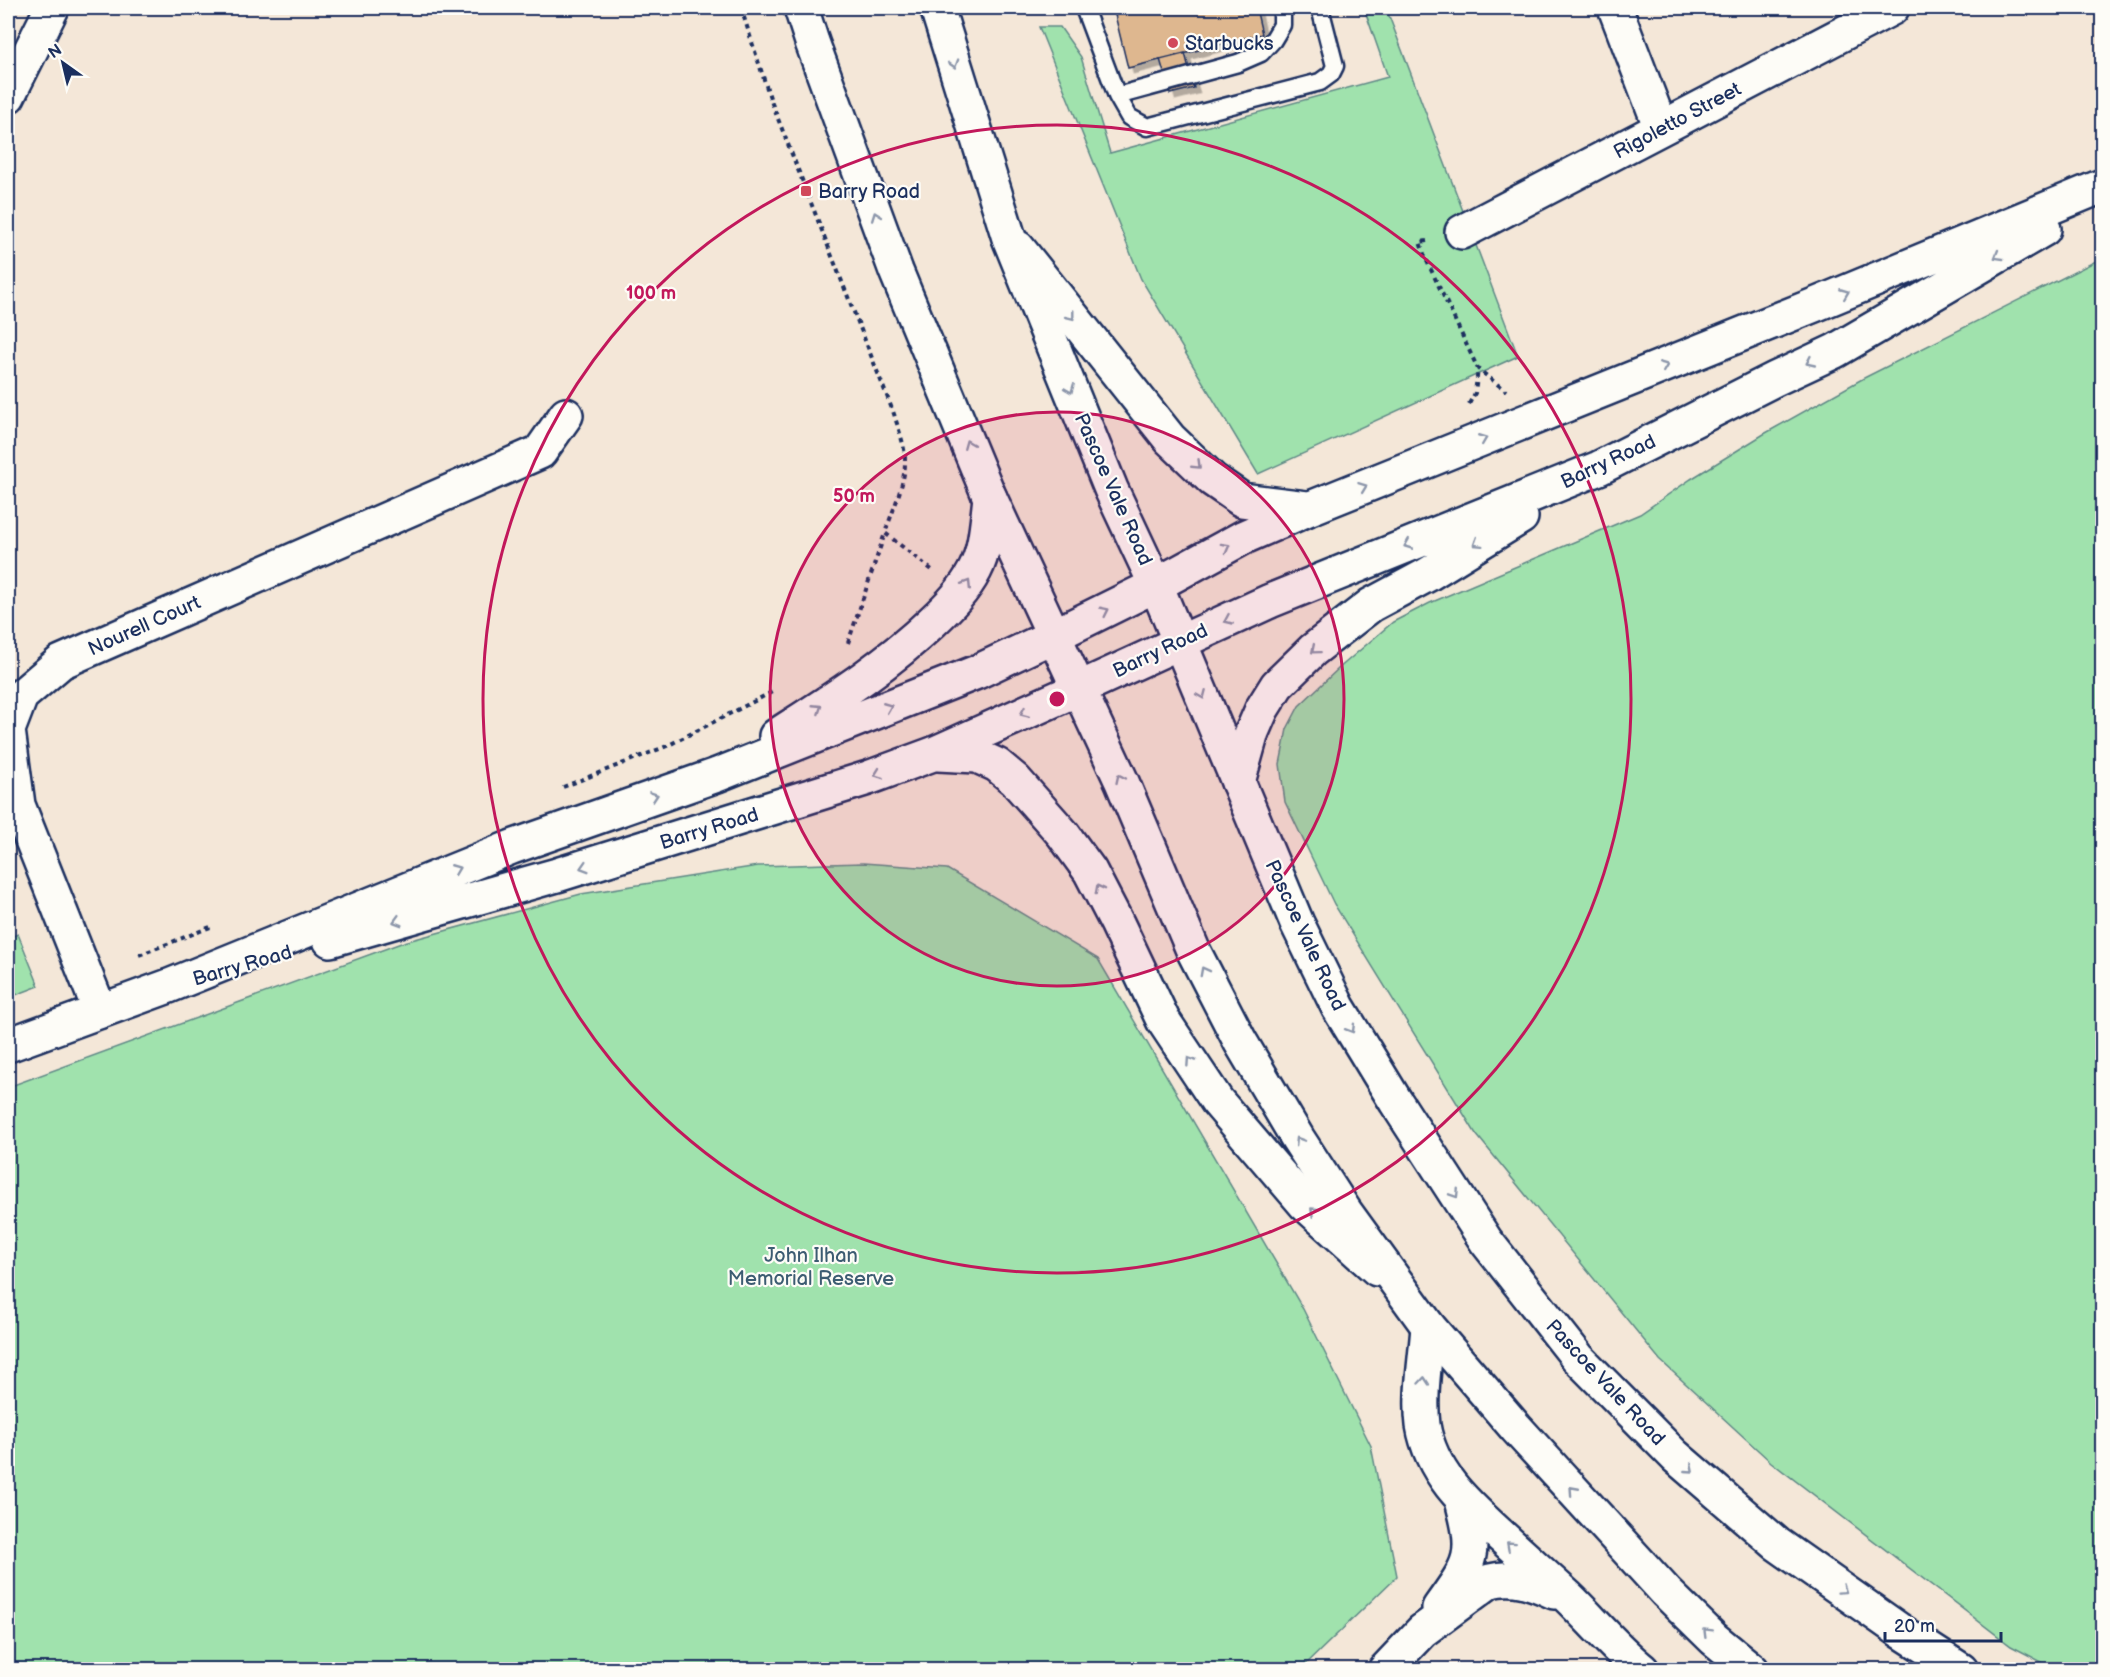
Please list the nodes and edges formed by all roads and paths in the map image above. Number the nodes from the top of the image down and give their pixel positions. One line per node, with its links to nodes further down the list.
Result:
1 (52, 8): 10 (main road)
2 (741, 8): 23 (path)
3 (937, 8): 16 (main road, Pascoe Vale Road, one-way to 16)
4 (1084, 8): 11 (lane)
5 (1282, 8): 11 (lane)
6 (1320, 8): 11 (lane)
7 (1615, 8): 12 (main road)
8 (1892, 8): 12 (main road, Rigoletto Street)
9 (800, 11): 21 (main road, one-way to 9)
10 (8, 96)
11 (1117, 96)
12 (1661, 128): 15 (main road, Rigoletto Street)
13 (2103, 186): 22 (main road, Barry Road, one-way to 13)
14 (2103, 195): 20 (main road, Barry Road, one-way to 20)
15 (1462, 232)
16 (1009, 237): 22 (main road, one-way to 22); 24 (main road, Pascoe Vale Road, one-way to 24)
17 (1420, 242): 18 (path)
18 (1478, 369)
19 (566, 415): 36 (main road, Nourell Court)
20 (1599, 468): 27 (main road, Barry Road, one-way to 27); 34 (main road, one-way to 34)
21 (990, 498): 25 (main road, one-way to 21); 26 (main road)
22 (1308, 508): 24 (main road, Barry Road, one-way to 22)
23 (885, 533): 25 (path); 28 (path)
24 (1156, 585): 26 (main road, Barry Road, one-way to 24); 27 (main road, Pascoe Vale Road)
25 (958, 597): 33 (main road, one-way to 25)
26 (1053, 636): 30 (main road); 33 (main road, Barry Road, one-way to 26)
27 (1179, 641): 30 (main road, Barry Road); 34 (main road, Pascoe Vale Road, one-way to 34)
28 (844, 647)
29 (784, 686): 31 (path)
30 (1078, 688): 32 (main road, Barry Road, one-way to 32); 38 (main road, one-way to 30)
31 (668, 746)
32 (933, 754): 35 (main road, Barry Road, one-way to 35); 38 (main road, one-way to 32)
33 (717, 775): 35 (main road, Barry Road, one-way to 33)
34 (1238, 782): 46 (main road, Pascoe Vale Road, one-way to 46)
35 (169, 986): 36 (main road, Barry Road)
36 (100, 1011): 37 (main road, Barry Road)
37 (8, 1045)
38 (1404, 1293): 39 (main road)
39 (1428, 1326): 40 (main road, one-way to 39); 45 (main road, one-way to 39)
40 (1462, 1500): 41 (main road, one-way to 40); 42 (main road)
41 (1569, 1598): 42 (main road); 44 (main road)
42 (1422, 1631): 43 (main road)
43 (1385, 1670)
44 (1642, 1670)
45 (1752, 1670)
46 (1962, 1670)

